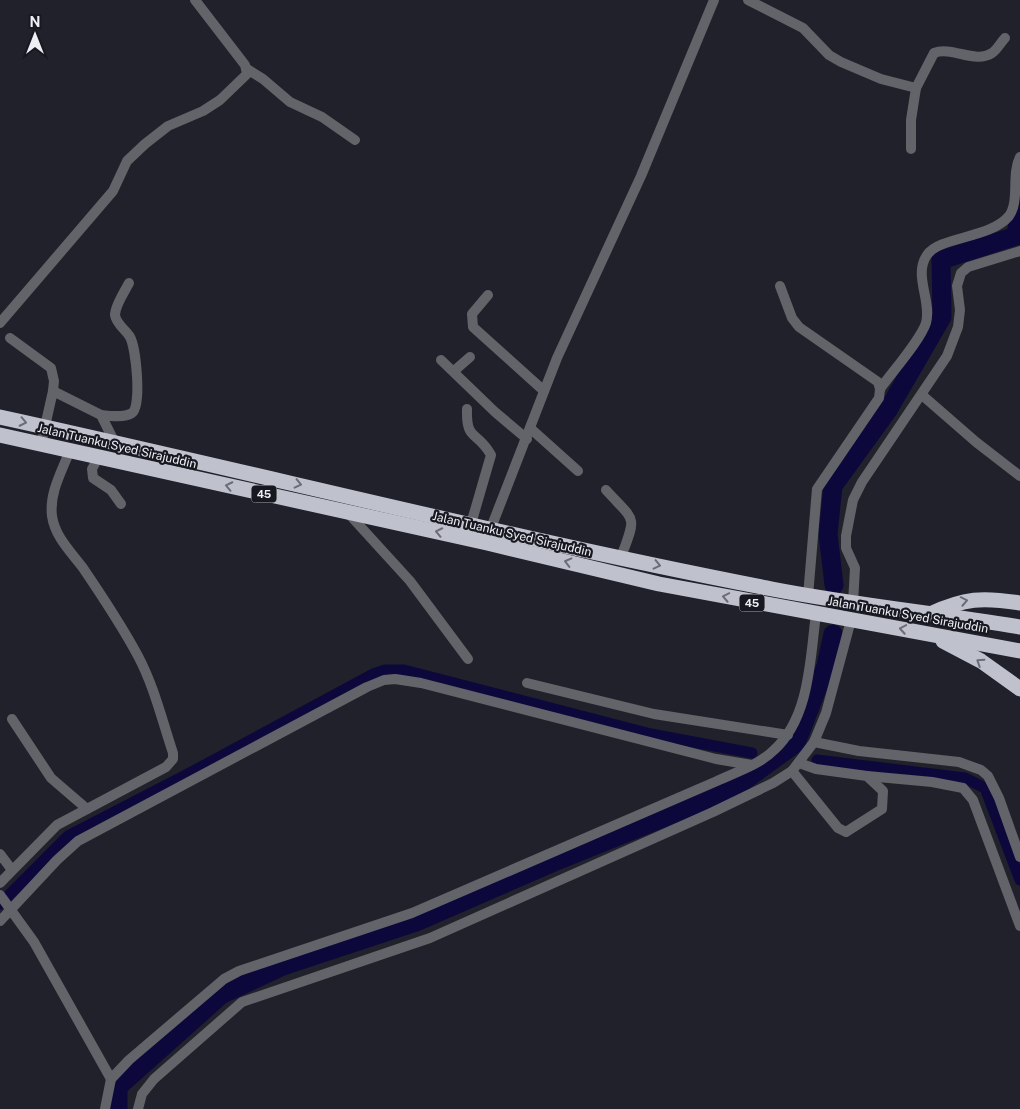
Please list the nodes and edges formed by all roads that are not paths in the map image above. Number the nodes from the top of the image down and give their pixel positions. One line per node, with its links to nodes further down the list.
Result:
1 (195, 0): 5 (street)
2 (714, 0): 20 (street)
3 (748, 0): 6 (street)
4 (1005, 38): 6 (street)
5 (247, 69): 7 (street); 14 (street)
6 (916, 88): 8 (street)
7 (356, 140)
8 (911, 149)
9 (1020, 157): 19 (street)
10 (1020, 251): 22 (street)
11 (129, 282): 24 (street)
12 (780, 286): 19 (street)
13 (488, 295): 20 (street)
14 (0, 323)
15 (10, 338): 21 (street)
16 (470, 357): 18 (street)
17 (441, 360): 18 (street)
18 (454, 371): 27 (street)
19 (880, 389): 41 (street)
20 (543, 390): 27 (street)
21 (53, 391): 24 (street); 26 (street)
22 (922, 395): 34 (street); 43 (street)
23 (467, 409): 38 (street)
24 (101, 415): 29 (street)
25 (0, 417): 26 (highway, Jalan Tuanku Syed Sirajuddin / 45, one-way to 26)
26 (46, 427): 29 (highway, Jalan Tuanku Syed Sirajuddin / 45); 30 (street)
27 (528, 433): 33 (street); 39 (street)
28 (0, 435): 30 (highway, Jalan Tuanku Syed Sirajuddin / 45)
29 (114, 441): 38 (highway, Jalan Tuanku Syed Sirajuddin / 45, one-way to 38)
30 (41, 444): 31 (highway, Jalan Tuanku Syed Sirajuddin / 45)
31 (70, 450): 32 (highway, Jalan Tuanku Syed Sirajuddin / 45); 61 (street)
32 (99, 456): 36 (street); 37 (highway, Jalan Tuanku Syed Sirajuddin / 45, one-way to 32)
33 (578, 472)
34 (1020, 476)
35 (606, 490): 40 (street)
36 (121, 504)
37 (348, 513): 39 (highway, Jalan Tuanku Syed Sirajuddin / 45, one-way to 37); 52 (street)
38 (471, 524): 39 (highway, Jalan Tuanku Syed Sirajuddin / 45)
39 (488, 535): 40 (highway, Jalan Tuanku Syed Sirajuddin / 45); 45 (highway, Jalan Tuanku Syed Sirajuddin / 45, one-way to 39)
40 (621, 557): 41 (highway, Jalan Tuanku Syed Sirajuddin / 45, one-way to 41)
41 (808, 596): 43 (highway, Jalan Tuanku Syed Sirajuddin / 45)
42 (1001, 600): 44 (highway); 46 (highway, one-way to 42); 48 (highway)
43 (853, 603): 46 (highway, Jalan Tuanku Syed Sirajuddin / 45)
44 (1020, 603)
45 (816, 614): 47 (highway, Jalan Tuanku Syed Sirajuddin / 45); 56 (street)
46 (930, 614): 48 (highway, Jalan Tuanku Syed Sirajuddin / 45)
47 (851, 620): 50 (highway, Jalan Tuanku Syed Sirajuddin / 45, one-way to 47); 57 (street)
48 (990, 622): 49 (highway, Jalan Tuanku Syed Sirajuddin / 45)
49 (1020, 627)
50 (927, 633): 51 (highway, Jalan Tuanku Syed Sirajuddin / 45); 54 (highway, one-way to 50)
51 (1020, 652)
52 (468, 659)
53 (526, 683): 56 (street)
54 (1020, 689)
55 (12, 719): 61 (street)
56 (788, 735): 58 (street)
57 (814, 742): 59 (street); 63 (street)
58 (752, 765): 67 (street); 70 (street)
59 (796, 767): 60 (street); 60 (street); 72 (street)
60 (868, 776): 69 (street)
61 (87, 808): 64 (street)
62 (0, 854): 64 (street)
63 (1020, 857)
64 (12, 870): 65 (street)
65 (0, 883)
66 (0, 895): 67 (street)
67 (9, 907): 68 (street); 70 (street)
68 (0, 921)
69 (1020, 926)
70 (112, 1079): 71 (street)
71 (105, 1109)
72 (138, 1109)

